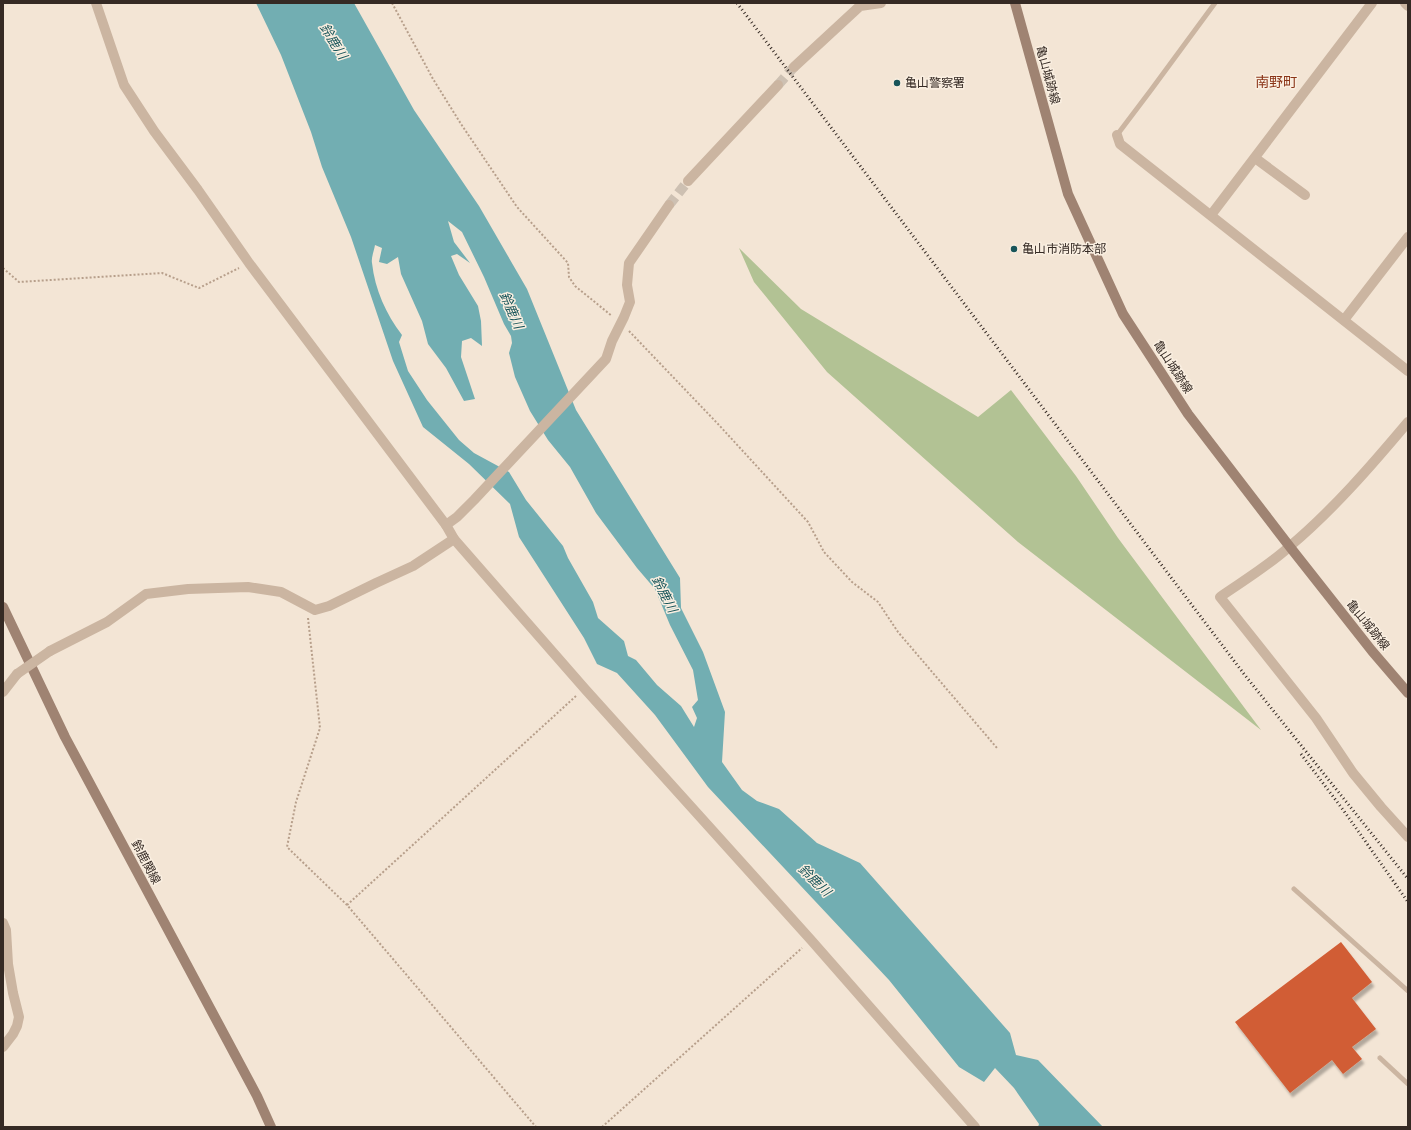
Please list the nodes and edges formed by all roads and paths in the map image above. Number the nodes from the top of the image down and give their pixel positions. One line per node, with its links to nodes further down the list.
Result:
1 (96, 3): 18 (street)
2 (392, 3): 21 (path)
3 (882, 3): 9 (street)
4 (1015, 3): 26 (main road, 亀山城跡線)
5 (1215, 3): 11 (lane)
6 (1372, 3): 12 (street)
7 (1405, 3): 8 (street)
8 (1408, 6)
9 (794, 67)
10 (778, 85): 13 (street)
11 (1117, 135): 16 (street)
12 (1255, 158): 14 (street); 16 (street)
13 (688, 181)
14 (1305, 195)
15 (669, 205): 21 (street)
16 (1211, 215): 20 (street)
17 (1408, 237): 20 (street)
18 (249, 263): 19 (path); 24 (street)
19 (3, 268)
20 (1344, 320): 22 (street)
21 (621, 323): 24 (street); 32 (path)
22 (1408, 371)
23 (1408, 422): 26 (street)
24 (446, 525): 25 (street)
25 (454, 539): 28 (street); 29 (street)
26 (1290, 547): 31 (main road, 亀山城跡線); 33 (street)
27 (3, 607): 42 (main road, 鈴鹿関線)
28 (307, 607): 30 (street, bridge); 35 (path)
29 (584, 689): 35 (path); 37 (street)
30 (3, 692)
31 (1408, 693)
32 (996, 748)
33 (1408, 837)
34 (1294, 889): 38 (lane)
35 (347, 905): 43 (path)
36 (3, 923): 39 (street)
37 (811, 940): 44 (path); 45 (street)
38 (1408, 991)
39 (3, 1047)
40 (1380, 1058): 41 (lane)
41 (1408, 1084)
42 (271, 1127)
43 (536, 1127)
44 (602, 1127)
45 (975, 1127)

